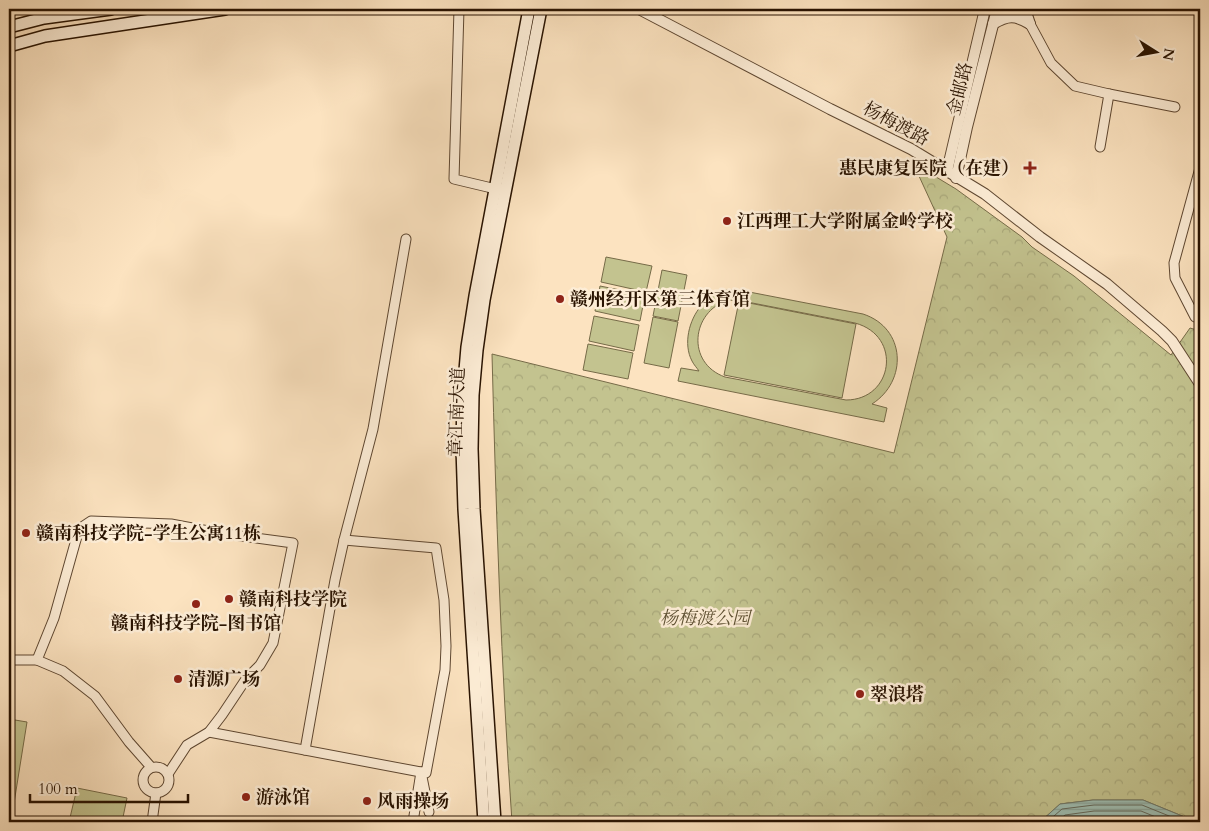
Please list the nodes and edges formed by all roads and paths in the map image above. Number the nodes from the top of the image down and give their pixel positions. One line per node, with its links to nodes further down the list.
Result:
1 (111, 9): 12 (main road)
2 (225, 9): 13 (main road)
3 (459, 9): 20 (street)
4 (542, 9): 20 (main road, 章江南大道)
5 (639, 9): 18 (street, 杨梅渡路)
6 (985, 9): 18 (street, 金邮路)
7 (997, 9): 10 (street, 金邮路)
8 (1025, 9): 11 (street)
9 (527, 11): 20 (main road, 章江南大道)
10 (993, 24): 11 (street); 19 (street, 金邮路)
11 (1030, 24): 14 (street)
12 (9, 27)
13 (9, 46)
14 (1109, 94): 15 (street); 16 (street)
15 (1175, 107)
16 (1100, 147)
17 (1200, 168): 22 (street)
18 (947, 172): 19 (street, 杨梅渡路)
19 (956, 178): 23 (street, 杨梅渡路)
20 (500, 190): 24 (main road, 章江南大道)
21 (406, 239): 25 (street)
22 (1200, 319)
23 (1200, 384)
24 (468, 394): 37 (main road, 章江南大道); 38 (main road, 章江南大道)
25 (344, 540): 29 (street); 31 (street)
26 (9, 660): 27 (street)
27 (37, 660): 28 (street); 30 (street)
28 (209, 732): 29 (street); 32 (street)
29 (305, 750): 31 (street)
30 (150, 767): 32 (street); 33 (street)
31 (421, 772): 34 (street); 36 (street)
32 (168, 774): 33 (street)
33 (156, 793): 35 (street)
34 (429, 812)
35 (152, 822)
36 (413, 822)
37 (484, 822)
38 (495, 822)

